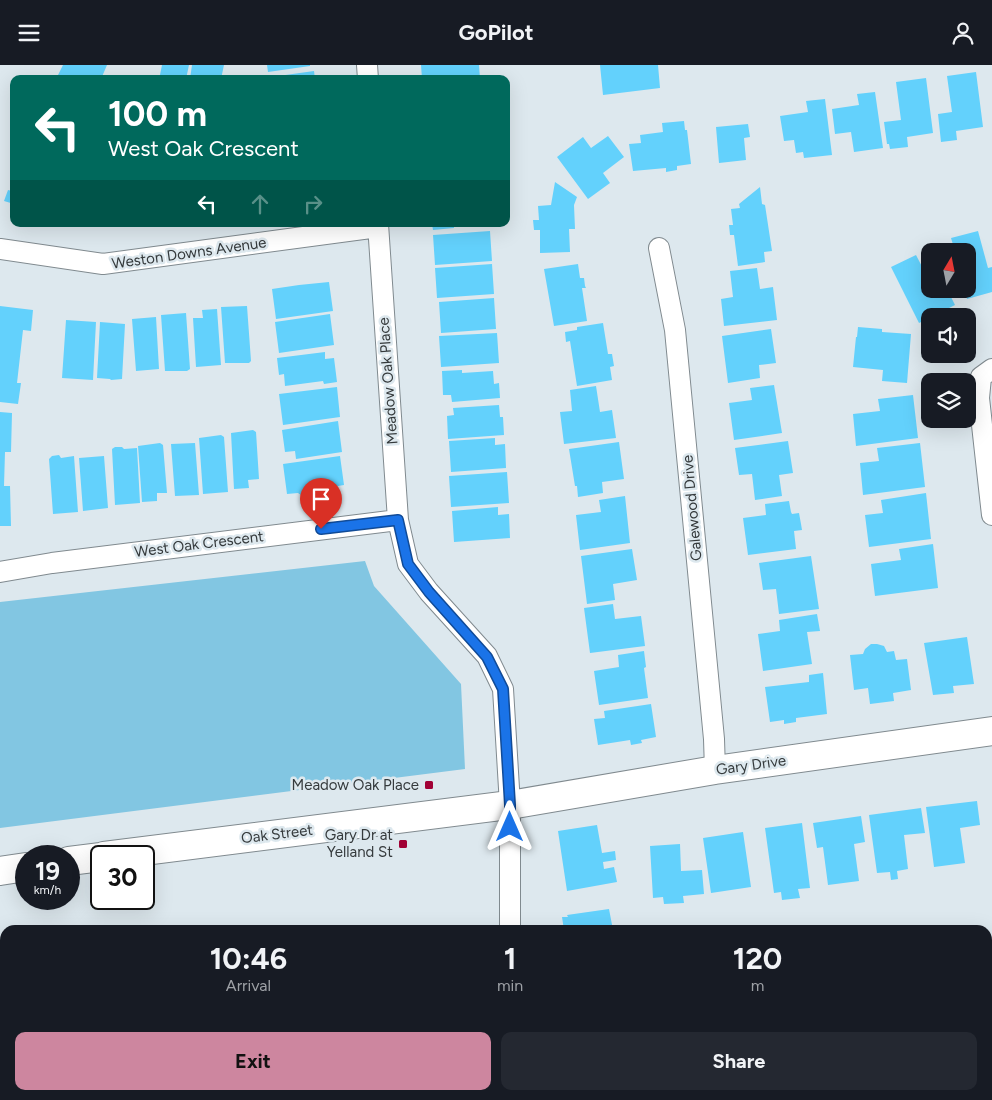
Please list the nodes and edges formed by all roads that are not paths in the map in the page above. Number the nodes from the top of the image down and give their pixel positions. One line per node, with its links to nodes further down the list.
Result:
1 (364, 227): 4 (street, Weston Downs Avenue)
2 (378, 227): 7 (street, Meadow Oak Place)
3 (659, 248): 10 (street, Galewood Drive)
4 (0, 249)
5 (992, 369): 6 (street)
6 (992, 515)
7 (398, 520): 8 (street, West Oak Crescent); 11 (street, Meadow Oak Place)
8 (0, 572)
9 (992, 731): 10 (street, Gary Drive)
10 (715, 770): 11 (street, Gary Drive)
11 (510, 805): 12 (street, Oak Street); 15 (street, Meadow Oak Place)
12 (155, 849)
13 (15, 869): 14 (street)
14 (0, 871)
15 (510, 925)

